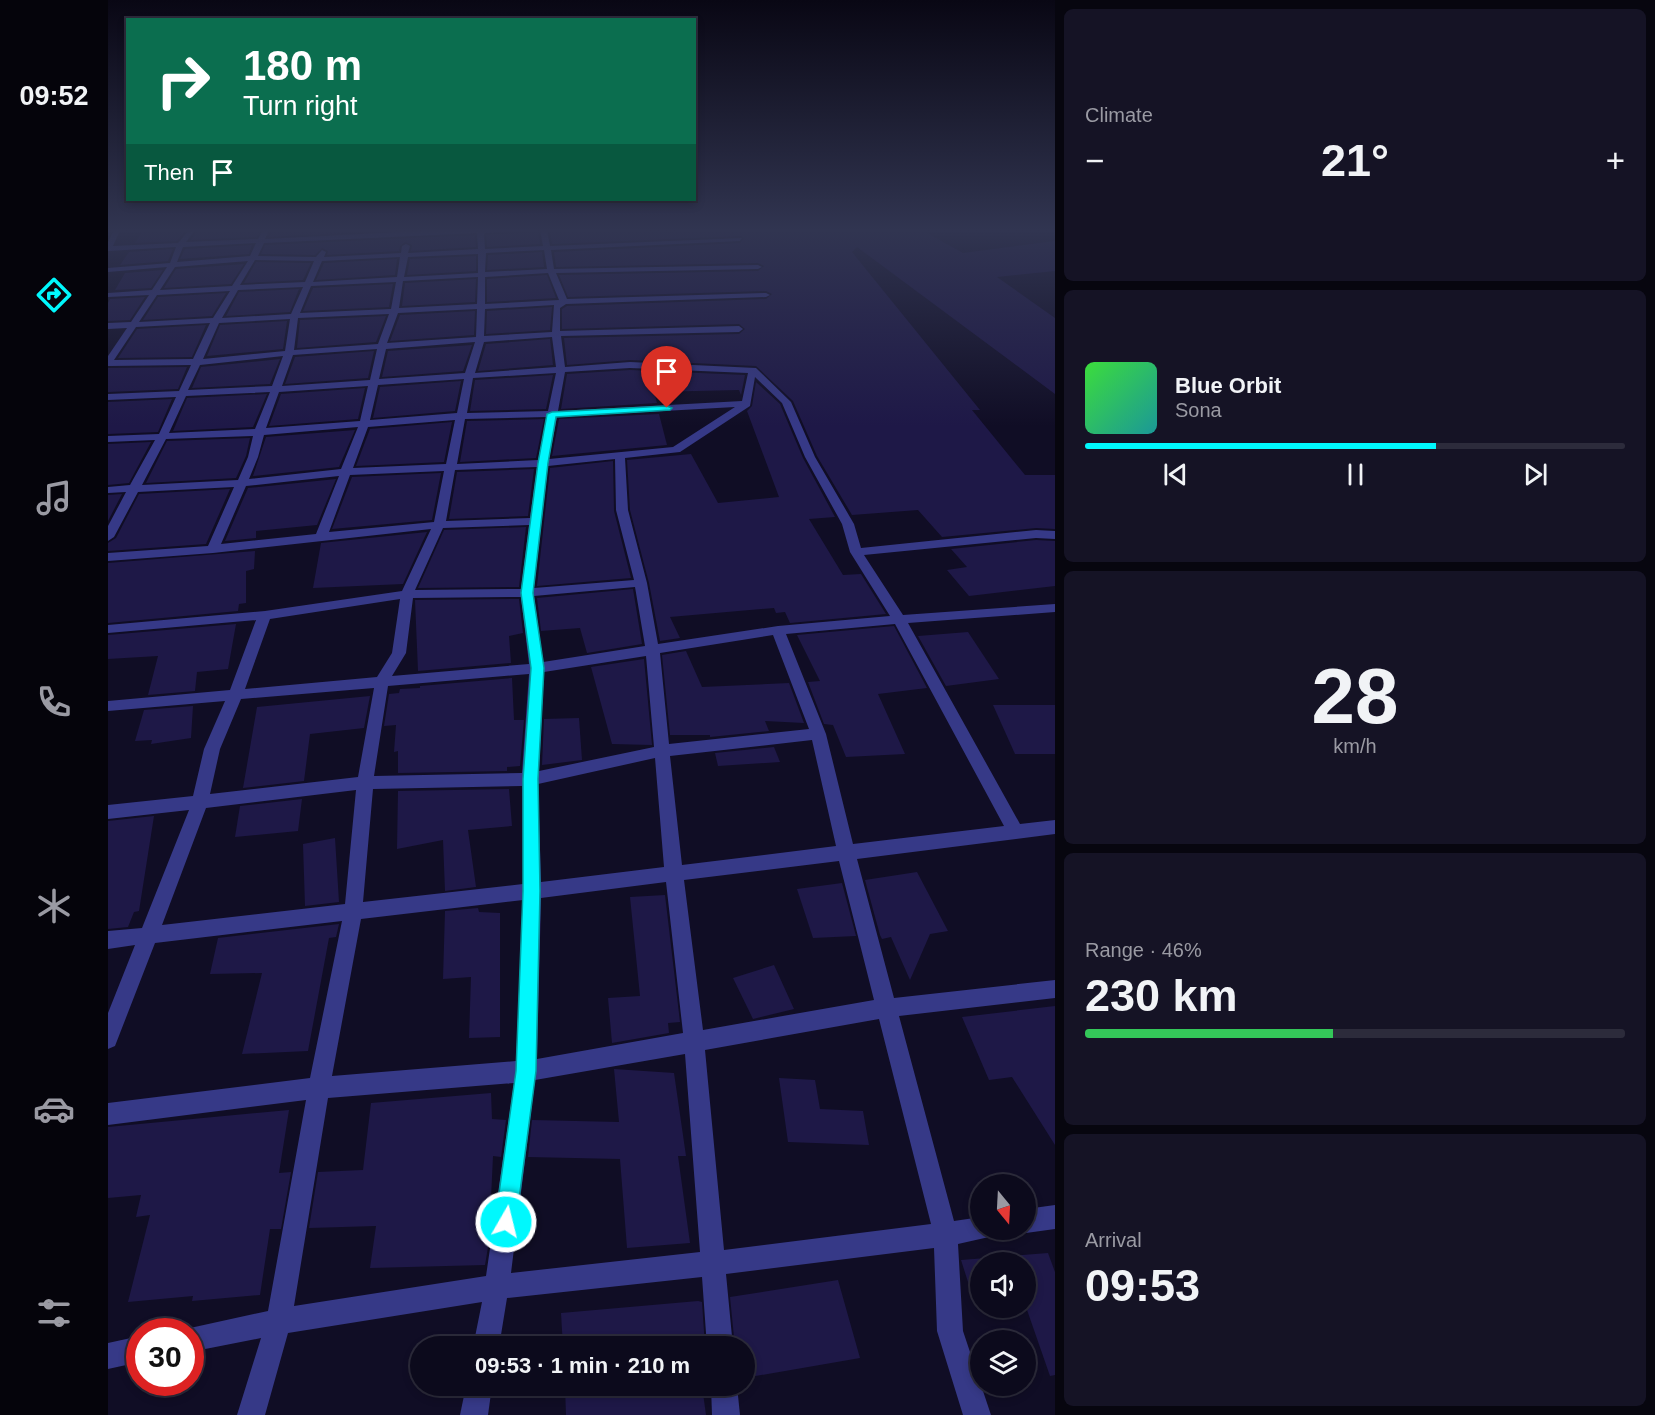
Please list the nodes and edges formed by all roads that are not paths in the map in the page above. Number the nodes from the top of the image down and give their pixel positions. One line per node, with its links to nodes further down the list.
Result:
1 (130, 294): 8 (street)
2 (153, 294): 15 (street)
3 (232, 294): 14 (street)
4 (304, 294): 13 (street)
5 (398, 294): 12 (street)
6 (480, 294): 11 (street)
7 (561, 294): 10 (street)
8 (108, 295)
9 (766, 295): 10 (street)
10 (564, 302): 11 (street); 18 (street)
11 (479, 306): 12 (street); 19 (street)
12 (394, 312): 13 (street); 20 (street)
13 (294, 317): 14 (street); 21 (street)
14 (216, 320): 15 (street); 22 (street)
15 (133, 324): 16 (street); 23 (street)
16 (108, 326)
17 (739, 329): 18 (street)
18 (556, 333): 19 (street); 25 (street)
19 (480, 340): 20 (street); 26 (street)
20 (382, 346): 21 (street); 27 (street)
21 (289, 353): 22 (street); 28 (street)
22 (198, 362): 23 (street); 29 (street)
23 (108, 363)
24 (753, 370): 25 (street); 31 (street); 51 (street)
25 (561, 371): 26 (street); 32 (street)
26 (469, 376): 27 (street); 33 (street)
27 (372, 383): 28 (street); 34 (street)
28 (275, 389): 29 (street); 35 (street)
29 (182, 395): 30 (street); 36 (street)
30 (108, 398)
31 (747, 404): 32 (street); 38 (street)
32 (552, 414): 33 (street); 39 (street)
33 (463, 416): 34 (street); 40 (street)
34 (364, 424): 35 (street); 41 (street)
35 (260, 432): 36 (street); 42 (street)
36 (163, 435): 37 (street); 43 (street)
37 (108, 439)
38 (620, 456): 39 (street); 53 (street)
39 (543, 463): 40 (street); 45 (street)
40 (450, 467): 41 (street); 46 (street)
41 (346, 472): 42 (street); 47 (street)
42 (242, 483): 43 (street); 50 (street)
43 (136, 487): 44 (street); 49 (street)
44 (108, 490)
45 (535, 521): 46 (street); 54 (street)
46 (439, 524): 47 (street); 55 (street)
47 (322, 535): 50 (street)
48 (1055, 535): 51 (street)
49 (108, 537)
50 (213, 549): 52 (street)
51 (856, 552): 58 (street)
52 (108, 557)
53 (641, 583): 54 (street); 61 (street)
54 (527, 593): 55 (street); 62 (street)
55 (407, 594): 57 (street); 63 (street)
56 (1055, 608): 58 (street)
57 (265, 615): 59 (street); 64 (street)
58 (899, 619): 60 (street); 73 (street)
59 (108, 628)
60 (778, 630): 61 (street); 66 (street)
61 (652, 648): 62 (street); 67 (street)
62 (537, 668): 63 (street); 68 (street)
63 (382, 681): 64 (street); 69 (street)
64 (236, 693): 65 (street); 70 (street)
65 (108, 706)
66 (818, 734): 67 (street); 74 (street)
67 (662, 751): 68 (street); 75 (street)
68 (530, 779): 69 (street); 76 (street)
69 (365, 783): 70 (street); 77 (street)
70 (200, 802): 71 (street); 78 (street)
71 (108, 812)
72 (1055, 827): 73 (street)
73 (1016, 832): 74 (street)
74 (846, 852): 75 (street); 81 (street)
75 (674, 874): 76 (street); 83 (street)
76 (532, 891): 77 (street); 84 (street)
77 (353, 912): 78 (street); 85 (street)
78 (148, 936): 79 (street); 82 (street)
79 (108, 940)
80 (1055, 989): 81 (street)
81 (887, 1008): 83 (street); 90 (street)
82 (108, 1039)
83 (694, 1041): 84 (street); 91 (street)
84 (526, 1071): 85 (street); 92 (street)
85 (319, 1088): 86 (street); 93 (street)
86 (108, 1114)
87 (1055, 1217): 88 (street)
88 (1036, 1220)
89 (970, 1231): 90 (street)
90 (945, 1234): 91 (street); 104 (street)
91 (712, 1264): 92 (street); 96 (street)
92 (497, 1287): 93 (street); 95 (street)
93 (279, 1321): 94 (street); 101 (street)
94 (204, 1336)
95 (488, 1336)
96 (719, 1336)
97 (126, 1352): 98 (street)
98 (108, 1356)
99 (477, 1396): 102 (street)
100 (725, 1396): 103 (street)
101 (251, 1415)
102 (474, 1415)
103 (726, 1415)
104 (977, 1415)

